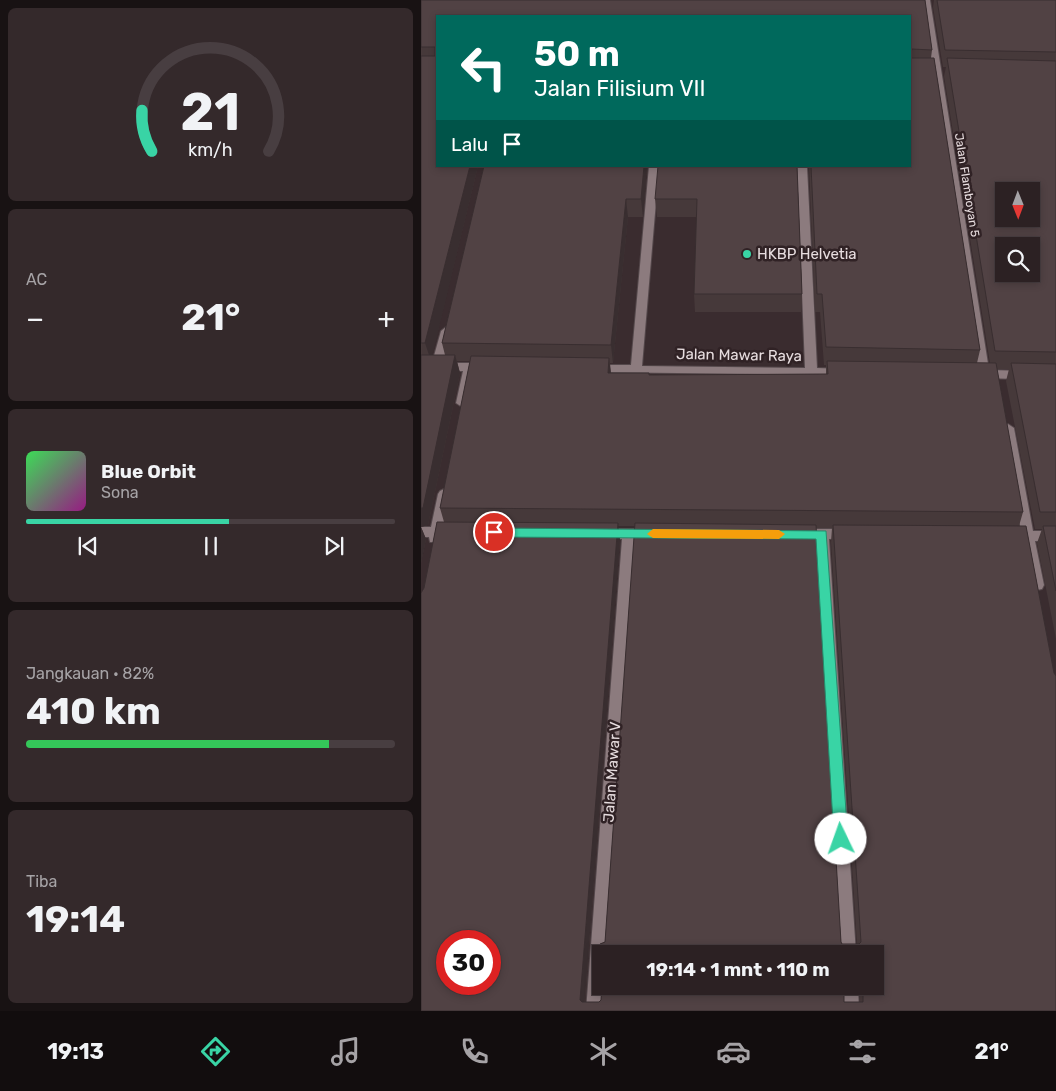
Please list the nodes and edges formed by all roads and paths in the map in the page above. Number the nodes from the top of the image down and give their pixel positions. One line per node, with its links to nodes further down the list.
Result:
1 (929, 2): 14 (street, Jalan Flamboyan 5)
2 (654, 167): 10 (street)
3 (802, 167): 11 (street)
4 (449, 319): 6 (street)
5 (421, 367): 6 (street)
6 (437, 367): 7 (street)
7 (469, 367): 8 (street); 17 (street)
8 (498, 367)
9 (577, 368): 10 (street, Jalan Mawar Raya)
10 (636, 369): 11 (street, Jalan Mawar Raya)
11 (811, 371): 12 (street, Jalan Mawar Raya)
12 (849, 372)
13 (965, 374): 14 (street)
14 (984, 374): 15 (street)
15 (1056, 376)
16 (1005, 413): 29 (street)
17 (459, 414)
18 (447, 479): 20 (street)
19 (421, 532): 20 (street)
20 (436, 532): 21 (street); 31 (street)
21 (465, 532)
22 (591, 534): 23 (street)
23 (629, 534): 24 (street); 35 (street, Jalan Mawar V)
24 (668, 534)
25 (783, 534): 26 (street)
26 (822, 534): 27 (street); 33 (street)
27 (861, 535)
28 (998, 536): 29 (street)
29 (1028, 536): 30 (street); 32 (street)
30 (1056, 536)
31 (433, 550)
32 (1038, 593)
33 (847, 945)
34 (850, 995): 36 (street)
35 (594, 1011)
36 (851, 1011)

